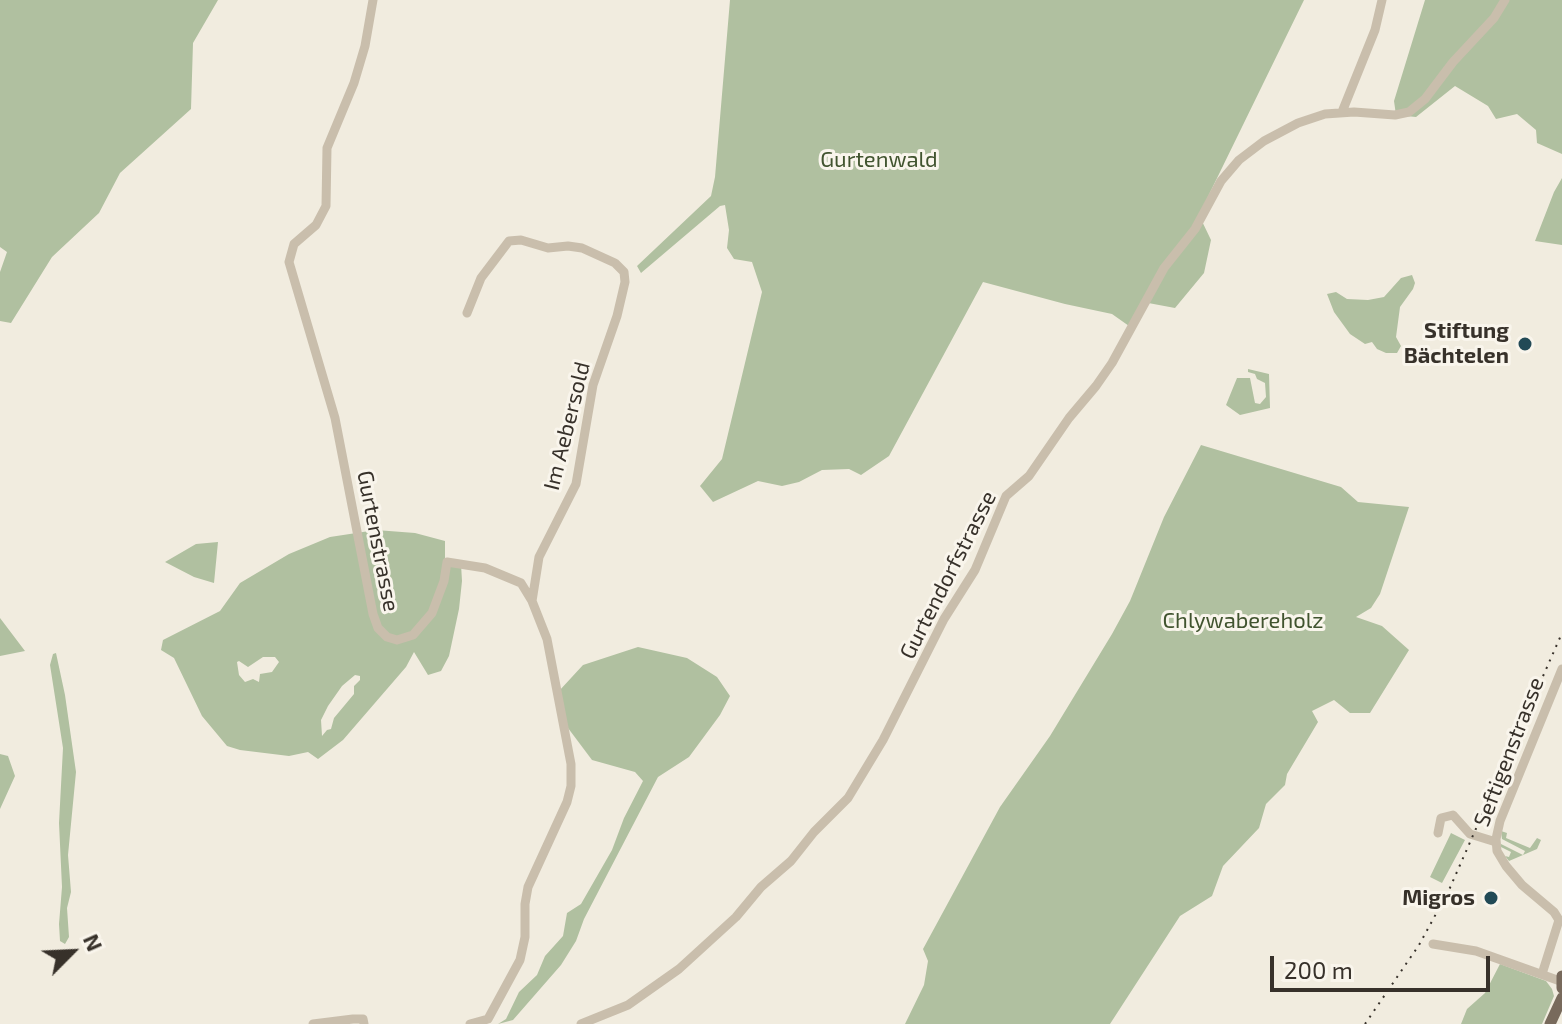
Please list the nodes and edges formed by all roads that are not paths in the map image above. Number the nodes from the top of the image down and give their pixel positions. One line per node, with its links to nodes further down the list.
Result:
1 (373, 0): 6 (street, Gurtenstrasse)
2 (1382, 0): 4 (street)
3 (1505, 0): 4 (street, Gurtendorfstrasse)
4 (1342, 112): 18 (street, Gurtendorfstrasse)
5 (467, 313): 6 (street, Im Aebersold)
6 (532, 601): 17 (street, Gurtenstrasse)
7 (1562, 669): 9 (street, Seftigenstrasse)
8 (1438, 833): 9 (street)
9 (1496, 842): 11 (street, Seftigenstrasse)
10 (1433, 944): 11 (street)
11 (1544, 970): 12 (street)
12 (1562, 980)
13 (1562, 998): 19 (main road)
14 (1562, 1015): 20 (main road)
15 (313, 1024): 16 (street)
16 (364, 1024)
17 (470, 1024)
18 (581, 1024)
19 (1550, 1024)
20 (1557, 1024)

